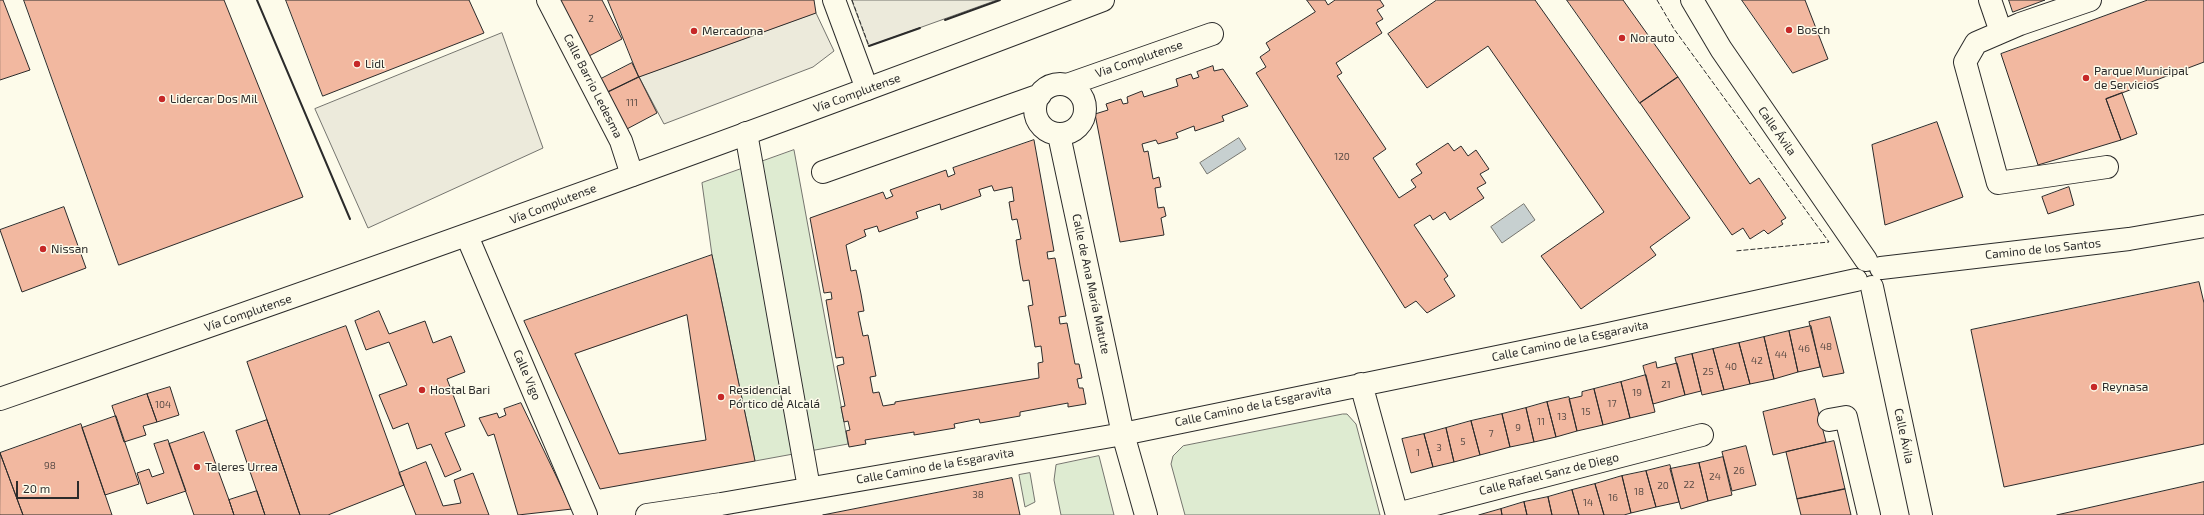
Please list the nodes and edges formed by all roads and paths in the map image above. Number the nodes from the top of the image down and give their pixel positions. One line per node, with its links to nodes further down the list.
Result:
1 (548, 0): 16 (street, Calle Barrio Ledesma)
2 (834, 0): 10 (street)
3 (1103, 0): 10 (street, Vía Complutense)
4 (1692, 0): 19 (street, Calle Ávila)
5 (1990, 0): 7 (street)
6 (2090, 0): 7 (street)
7 (2001, 32): 14 (street)
8 (1212, 34): 9 (street, Via Complutense)
9 (1067, 85): 11 (street); 13 (street)
10 (867, 89): 12 (street, Vía Complutense)
11 (1040, 95): 13 (street); 15 (street)
12 (746, 133): 16 (street, Vía Complutense); 25 (street)
13 (1059, 135): 23 (street, Calle de Ana María Matute)
14 (2107, 167)
15 (823, 172)
16 (632, 175): 18 (street, Vía Complutense)
17 (2204, 226): 19 (street, Camino de los Santos)
18 (467, 236): 21 (street, Vía Complutense); 28 (street, Calle Vigo)
19 (1869, 274): 20 (street, Calle Camino de la Esgaravita); 32 (street, Calle Ávila)
20 (1361, 384): 23 (street, Calle Camino de la Esgaravita); 27 (street)
21 (0, 399)
22 (1829, 420): 31 (street)
23 (1123, 434): 25 (street, Calle Camino de la Esgaravita); 30 (street, Calle de Ana María Matute)
24 (1702, 435): 27 (street, Calle Rafael Sanz de Diego)
25 (809, 488): 26 (street, Calle Camino de la Esgaravita)
26 (723, 510): 29 (street, Calle Camino de la Esgaravita)
27 (1397, 514)
28 (586, 515)
29 (647, 515)
30 (1146, 515)
31 (1869, 515)
32 (1921, 515)

